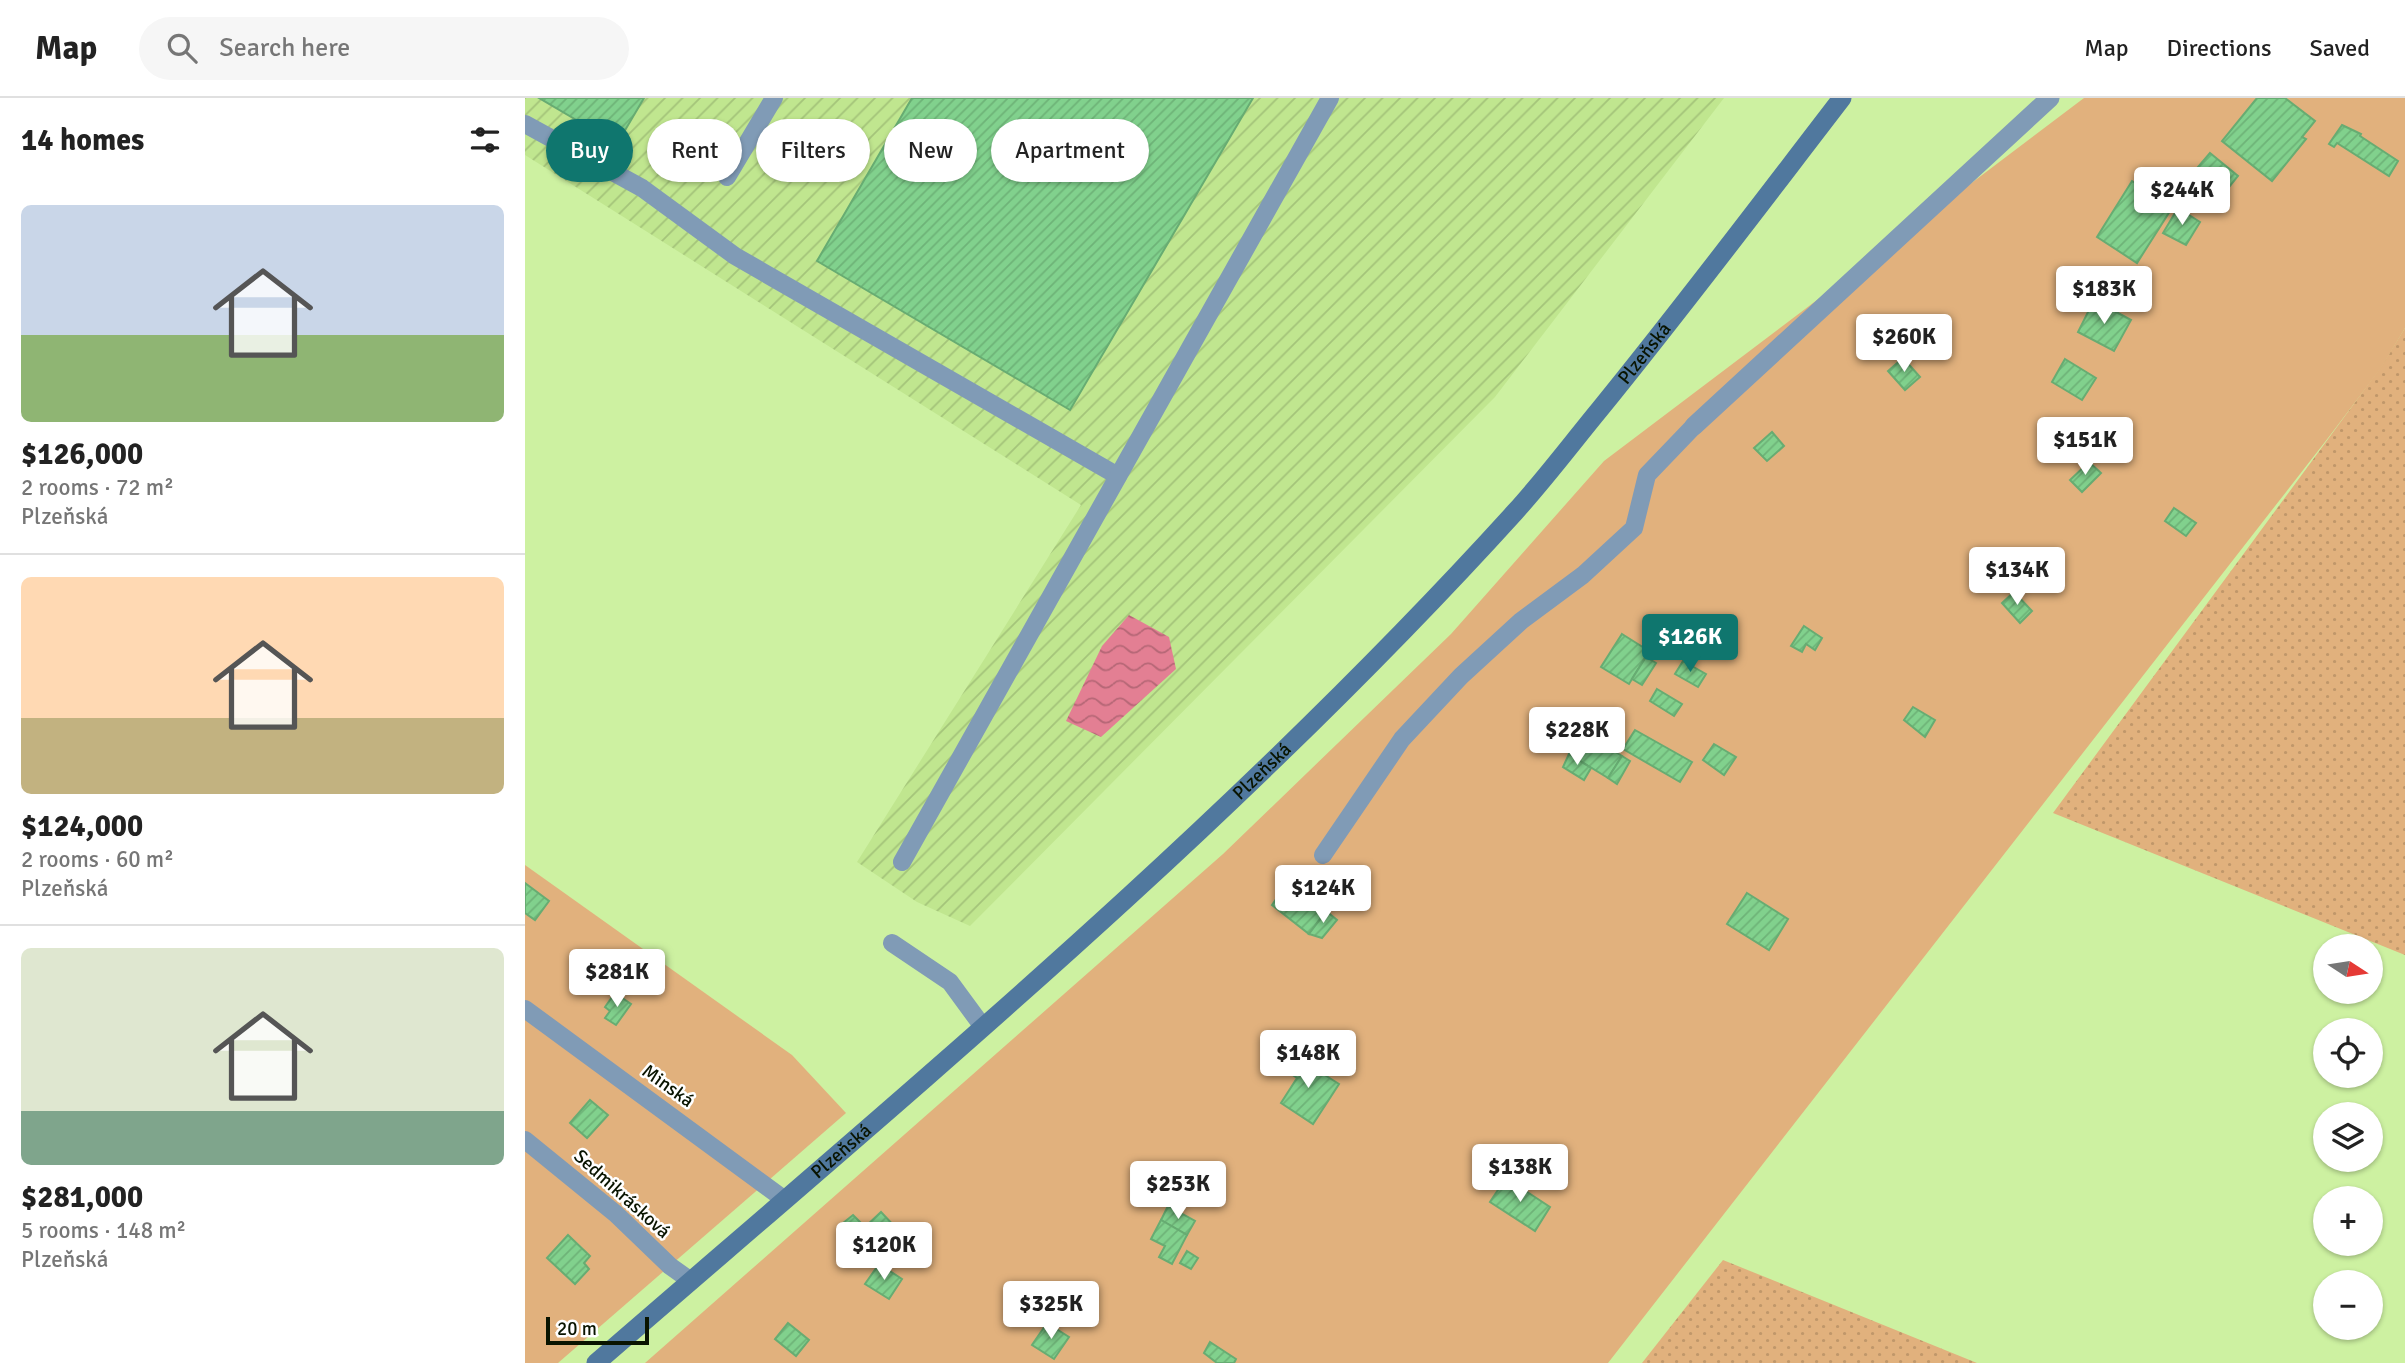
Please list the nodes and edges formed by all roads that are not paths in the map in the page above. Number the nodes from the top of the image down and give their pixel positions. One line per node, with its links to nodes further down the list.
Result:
1 (774, 98): 6 (lane)
2 (1330, 98): 8 (lane)
3 (1842, 98): 13 (main road, Plzeňská)
4 (2050, 98): 7 (street)
5 (525, 124): 8 (lane)
6 (742, 152)
7 (1694, 426): 9 (lane)
8 (1118, 477): 10 (lane)
9 (1323, 855)
10 (902, 862)
11 (892, 943): 13 (lane)
12 (525, 1009): 15 (lane, Minská)
13 (983, 1027): 15 (main road, Plzeňská)
14 (525, 1140): 16 (lane, Sedmikrásková)
15 (785, 1200): 16 (main road, Plzeňská)
16 (691, 1281): 17 (main road, Plzeňská)
17 (596, 1363)

